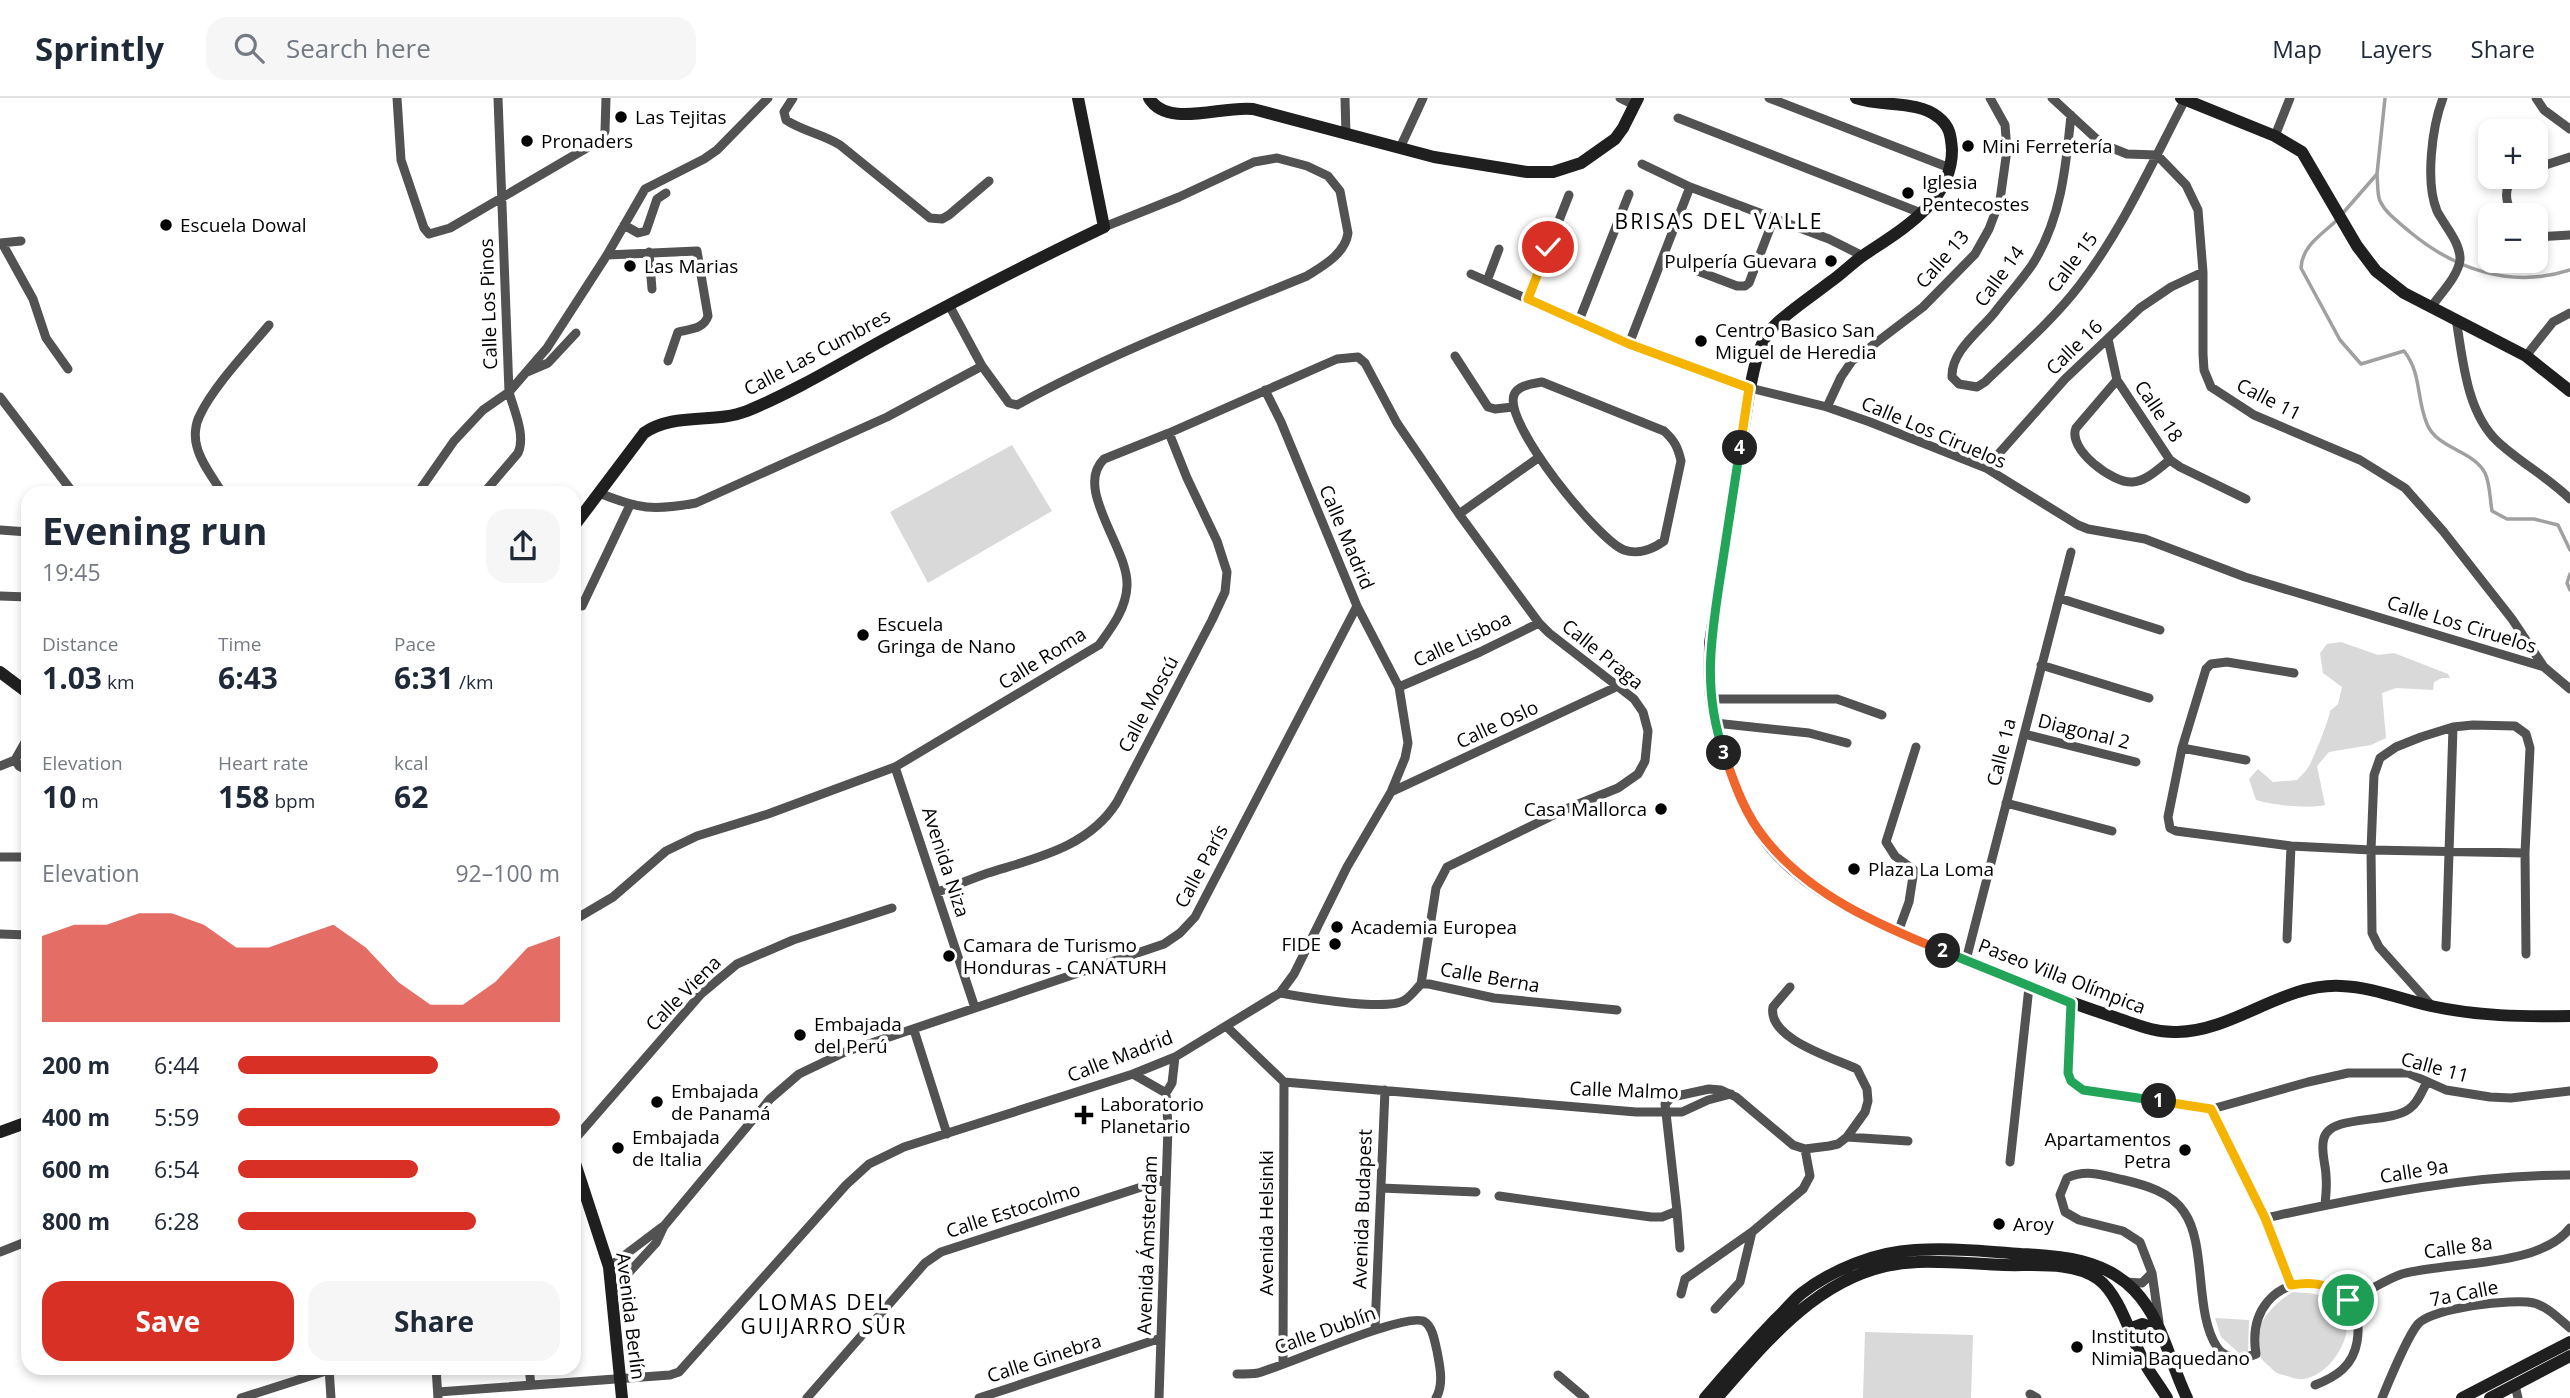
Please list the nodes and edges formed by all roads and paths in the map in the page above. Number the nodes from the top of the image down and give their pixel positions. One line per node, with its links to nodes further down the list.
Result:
1 (397, 98): 36 (street)
2 (498, 98): 36 (street, Calle Los Pinos)
3 (606, 98): 36 (street)
4 (768, 98): 39 (street)
5 (793, 98): 31 (street)
6 (1078, 98): 40 (main road)
7 (1149, 98): 23 (main road)
8 (1345, 98): 23 (street)
9 (1423, 98): 25 (street)
10 (1620, 98): 19 (street)
11 (1769, 98): 30 (street)
12 (1856, 98): 30 (main road, Paseo Villa Olímpica)
13 (1990, 98): 79 (street, Calle 13)
14 (2052, 98): 20 (street)
15 (2290, 98): 24 (street)
16 (2443, 98): 56 (street)
17 (2536, 98): 22 (street)
18 (2183, 99): 24 (main road); 26 (street, Calle 15)
19 (1636, 102): 25 (main road)
20 (2071, 115): 26 (street); 69 (street, Calle 14)
21 (1678, 118): 37 (street)
22 (2570, 130)
23 (1346, 135): 25 (main road)
24 (2275, 136): 56 (main road)
25 (1400, 148)
26 (2157, 155): 50 (street, Calle 11); 69 (street, Calle 15)
27 (2570, 157): 29 (street)
28 (1642, 163): 32 (street)
29 (2548, 164)
30 (1950, 168): 37 (main road, Paseo Villa Olímpica)
31 (989, 181)
32 (1690, 187): 38 (street); 63 (street)
33 (666, 192): 39 (street)
34 (1629, 194): 59 (street)
35 (1569, 195): 54 (street)
36 (503, 198): 76 (street, Calle Los Pinos)
37 (1921, 213): 48 (main road, Paseo Villa Olímpica)
38 (1773, 218): 48 (street); 49 (street)
39 (624, 225): 47 (street)
40 (1104, 227): 55 (main road, Calle Las Cumbres); 68 (street)
41 (2570, 234): 42 (street)
42 (2548, 236)
43 (21, 242): 44 (street)
44 (1, 243): 70 (street)
45 (1499, 249): 52 (street)
46 (649, 252): 47 (street); 53 (street); 66 (street)
47 (607, 255): 71 (street)
48 (1863, 256): 73 (main road, Paseo Villa Olímpica)
49 (1695, 270)
50 (2203, 272): 62 (street, Calle 16); 105 (street, Calle 11)
51 (1471, 274): 52 (street, Calle Los Ciruelos)
52 (1487, 281): 54 (street, Calle Los Ciruelos)
53 (652, 289)
54 (1528, 299): 59 (street, Calle Los Ciruelos)
55 (949, 305): 68 (street); 88 (main road, Calle Las Cumbres)
56 (2432, 306): 58 (main road)
57 (2570, 313): 65 (street)
58 (2456, 319): 65 (main road); 90 (street)
59 (1578, 323): 63 (street, Calle Los Ciruelos)
60 (269, 325): 85 (street)
61 (576, 333): 71 (street)
62 (2108, 339): 72 (street, Calle 18); 83 (street, Calle 16)
63 (1629, 344): 73 (street, Calle Los Ciruelos)
64 (1455, 356): 78 (street)
65 (2526, 356): 75 (main road)
66 (668, 361)
67 (1364, 363): 74 (street, Calle Roma); 92 (street, Calle Praga)
68 (982, 366): 91 (street)
69 (1952, 366)
70 (68, 369)
71 (525, 373): 76 (street)
72 (2117, 380): 82 (street, Calle 18); 82 (street)
73 (1749, 388): 79 (street, Calle Los Ciruelos); 113 (main road, Paseo Villa Olímpica)
74 (1265, 390): 80 (street, Calle Roma); 101 (street, Calle Madrid)
75 (2570, 391)
76 (509, 392): 86 (street); 87 (street, Calle Los Pinos)
77 (0, 397): 84 (street)
78 (1513, 407): 81 (street); 81 (street)
79 (1827, 407): 83 (street, Calle Los Ciruelos)
80 (1169, 433): 127 (street, Calle Roma); 137 (street, Calle Moscú)
81 (1538, 458): 92 (street)
82 (2170, 460): 89 (street, Calle 18)
83 (1986, 468): 105 (street, Calle Los Ciruelos)
84 (68, 486)
85 (218, 486)
86 (423, 486)
87 (490, 486)
88 (599, 493): 91 (street); 93 (main road, Calle Las Cumbres)
89 (2246, 499)
90 (2570, 499)
91 (630, 505): 100 (street)
92 (1459, 513): 102 (street, Calle Praga)
93 (581, 517)
94 (0, 530): 95 (street)
95 (21, 532)
96 (2071, 552): 99 (street, Calle 1a)
97 (0, 596): 98 (street)
98 (21, 597)
99 (2059, 598): 103 (street); 104 (street, Calle 1a)
100 (582, 606)
101 (1357, 606): 108 (street, Calle Madrid); 153 (street, Calle París)
102 (1539, 622): 108 (street, Calle Lisboa); 109 (street, Calle Praga)
103 (2161, 629)
104 (2041, 665): 112 (street); 117 (street, Calle 1a)
105 (2544, 667): 111 (street)
106 (0, 672): 110 (main road)
107 (2294, 673): 120 (street)
108 (1399, 687): 128 (street, Calle Madrid)
109 (1616, 687): 128 (street, Calle Oslo); 147 (street, Calle Praga)
110 (21, 688)
111 (2570, 689)
112 (2149, 698)
113 (1711, 699): 114 (street); 115 (main road, Paseo Villa Olímpica)
114 (1882, 715)
115 (1715, 723): 118 (street); 140 (main road, Paseo Villa Olímpica)
116 (2454, 727): 132 (street); 133 (street); 134 (street)
117 (2024, 734): 124 (street, Diagonal 2); 129 (street, Calle 1a)
118 (1847, 743)
119 (1916, 747): 140 (street)
120 (2182, 748): 123 (street); 131 (street)
121 (21, 749): 122 (street)
122 (15, 760): 125 (street); 126 (street)
123 (2246, 760)
124 (2136, 762)
125 (0, 766)
126 (21, 767)
127 (895, 767): 137 (street, Avenida Niza); 139 (street, Calle Roma)
128 (1391, 792): 150 (street, Calle Madrid)
129 (2006, 803): 130 (street); 146 (street, Calle 1a)
130 (2112, 831)
131 (2291, 846): 132 (street); 143 (street)
132 (2371, 850): 133 (street); 152 (street)
133 (2449, 852): 134 (street); 144 (street)
134 (2525, 853): 145 (street)
135 (0, 857): 136 (street)
136 (21, 857)
137 (938, 892): 153 (street, Avenida Niza)
138 (892, 908): 170 (street, Calle Viena)
139 (581, 916)
140 (1898, 932): 146 (main road, Paseo Villa Olímpica)
141 (0, 934): 142 (street)
142 (21, 935)
143 (2287, 939)
144 (2446, 947)
145 (2526, 954)
146 (1966, 960): 149 (main road, Paseo Villa Olímpica)
147 (1421, 984): 150 (street, Calle Berna); 154 (street, Calle Berna)
148 (1790, 987): 172 (street)
149 (2029, 987): 151 (main road, Paseo Villa Olímpica); 175 (street)
150 (1280, 993): 156 (street, Calle Madrid)
151 (2071, 1003): 152 (main road, Paseo Villa Olímpica); 166 (street)
152 (2432, 1006): 155 (main road, Paseo Villa Olímpica)
153 (975, 1008): 157 (street, Calle París)
154 (1617, 1010)
155 (2570, 1016)
156 (1226, 1026): 158 (street, Calle Madrid); 160 (street)
157 (914, 1030): 171 (street); 185 (street, Calle París)
158 (1175, 1056): 159 (street, Calle Madrid); 164 (street, Avenida Ámsterdam)
159 (1133, 1074): 164 (street); 171 (street, Calle Madrid)
160 (1284, 1082): 162 (street, Calle Malmo); 207 (street, Avenida Helsinki)
161 (2427, 1082): 163 (street, Calle 11); 166 (street, Calle 11); 182 (street)
162 (1385, 1090): 167 (street, Calle Malmo); 179 (street, Avenida Budapest)
163 (2570, 1091)
164 (1166, 1093): 177 (street, Avenida Ámsterdam)
165 (1731, 1094): 167 (street, Calle Malmo); 167 (street); 174 (street)
166 (2211, 1109): 184 (street)
167 (1664, 1111): 183 (street)
168 (21, 1124): 169 (main road)
169 (0, 1132)
170 (581, 1132)
171 (947, 1134): 215 (street, Calle Madrid)
172 (1847, 1137): 173 (street); 174 (street)
173 (1908, 1142)
174 (1805, 1149): 187 (street)
175 (2010, 1162)
176 (2570, 1175): 182 (street, Calle 9a)
177 (1166, 1179): 203 (street, Avenida Ámsterdam); 223 (street, Calle Estocolmo)
178 (581, 1181): 191 (main road, Avenida Berlín)
179 (1381, 1188): 180 (street); 201 (street, Avenida Budapest)
180 (1476, 1192)
181 (1499, 1196): 183 (street)
182 (2325, 1204): 184 (street, Calle 9a)
183 (1677, 1211): 189 (street)
184 (2265, 1218): 194 (street)
185 (664, 1226): 191 (street, Calle París); 195 (street, Calle París)
186 (2570, 1228): 197 (street, Calle 8a)
187 (1752, 1232): 196 (street); 198 (street)
188 (21, 1247): 190 (street)
189 (1680, 1248)
190 (0, 1252)
191 (609, 1267): 195 (main road, Avenida Berlín)
192 (2152, 1273): 193 (street); 194 (street); 199 (street)
193 (2126, 1282): 199 (main road); 228 (main road)
194 (2291, 1285): 197 (street)
195 (611, 1292): 215 (main road, Avenida Berlín)
196 (1681, 1294)
197 (2348, 1300): 217 (street)
198 (1715, 1309)
199 (2160, 1327): 205 (main road)
200 (2570, 1328): 232 (street, 7a Calle)
201 (1375, 1329): 207 (street, Calle Dublín); 226 (street, Calle Dublín)
202 (2130, 1335): 205 (main road); 208 (main road); 229 (main road)
203 (1161, 1338): 224 (street, Calle Ginebra); 225 (street, Avenida Ámsterdam)
204 (2570, 1342): 233 (main road)
205 (2168, 1352): 208 (main road); 231 (main road)
206 (2570, 1356): 218 (main road)
207 (1283, 1363): 209 (street, Calle Dublín)
208 (2146, 1366): 230 (main road)
209 (1237, 1374)
210 (311, 1375): 220 (street)
211 (329, 1375): 221 (street)
212 (437, 1375): 219 (street)
213 (530, 1375): 216 (street)
214 (1558, 1375): 227 (street)
215 (620, 1379): 216 (street, Calle Madrid); 222 (main road, Avenida Berlín)
216 (531, 1385): 219 (street, Calle Madrid)
217 (2315, 1385)
218 (2515, 1385): 234 (main road); 235 (street)
219 (438, 1395)
220 (240, 1398)
221 (331, 1398)
222 (622, 1398)
223 (807, 1398)
224 (979, 1398)
225 (1159, 1398)
226 (1436, 1398)
227 (1585, 1398)
228 (1705, 1398)
229 (1717, 1398)
230 (2167, 1398)
231 (2186, 1398)
232 (2382, 1398)
233 (2462, 1398)
234 (2490, 1398)
235 (2518, 1398)

